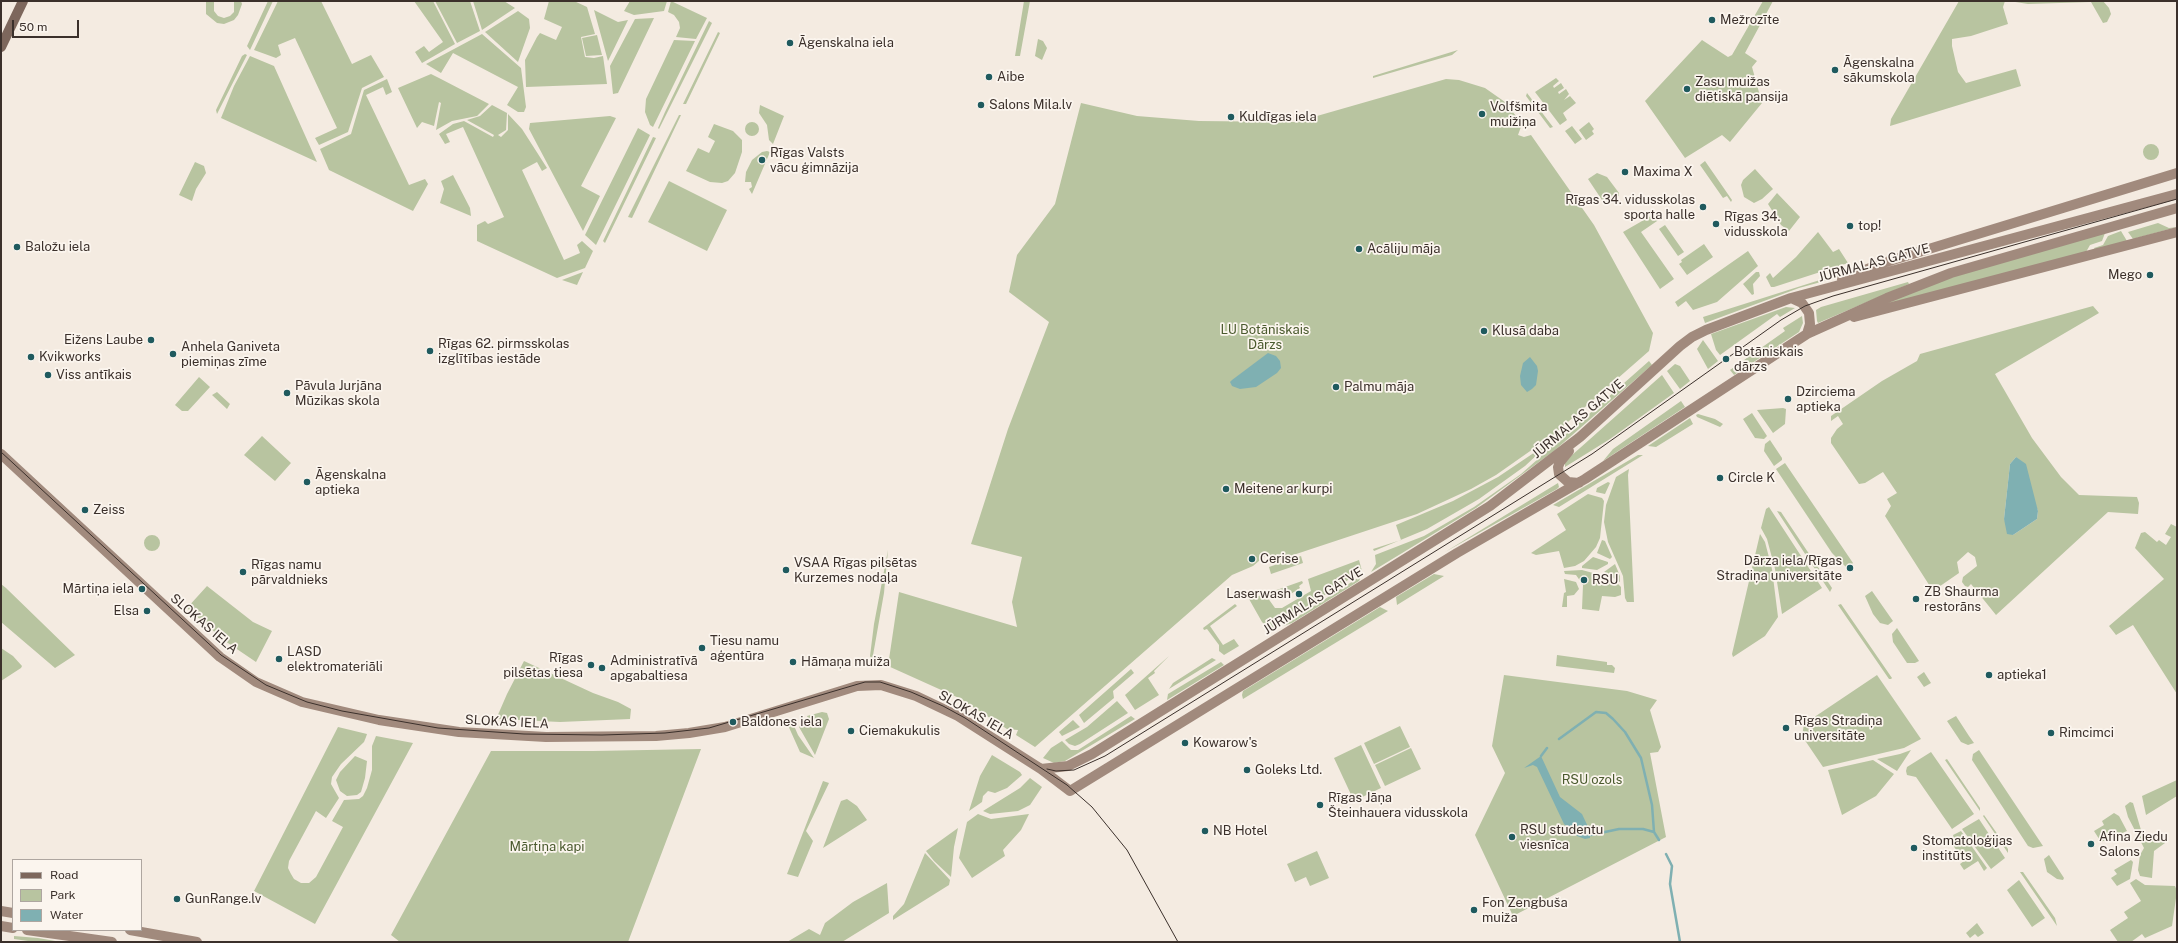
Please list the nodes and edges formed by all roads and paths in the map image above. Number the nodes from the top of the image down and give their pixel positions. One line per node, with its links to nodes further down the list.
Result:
1 (23, 1): 2 (main road)
2 (1, 47)
3 (2177, 173): 7 (main road)
4 (2177, 194): 7 (main road, JŪRMALAS GATVE)
5 (2177, 208): 9 (main road)
6 (2177, 232): 9 (main road)
7 (1830, 288): 8 (main road, JŪRMALAS GATVE)
8 (1791, 298): 10 (main road); 11 (main road, JŪRMALAS GATVE)
9 (1831, 323): 10 (main road)
10 (1807, 334): 13 (main road)
11 (1580, 437): 13 (main road); 14 (main road, JŪRMALAS GATVE)
12 (1, 454): 14 (main road, SLOKAS IELA)
13 (1579, 483): 14 (main road, SLOKAS IELA)
14 (1041, 769)
15 (1, 911): 16 (main road)
16 (12, 913)
17 (1, 926): 18 (main road)
18 (12, 928)
19 (34, 931): 21 (main road)
20 (136, 931): 22 (main road)
21 (112, 942)
22 (197, 942)

